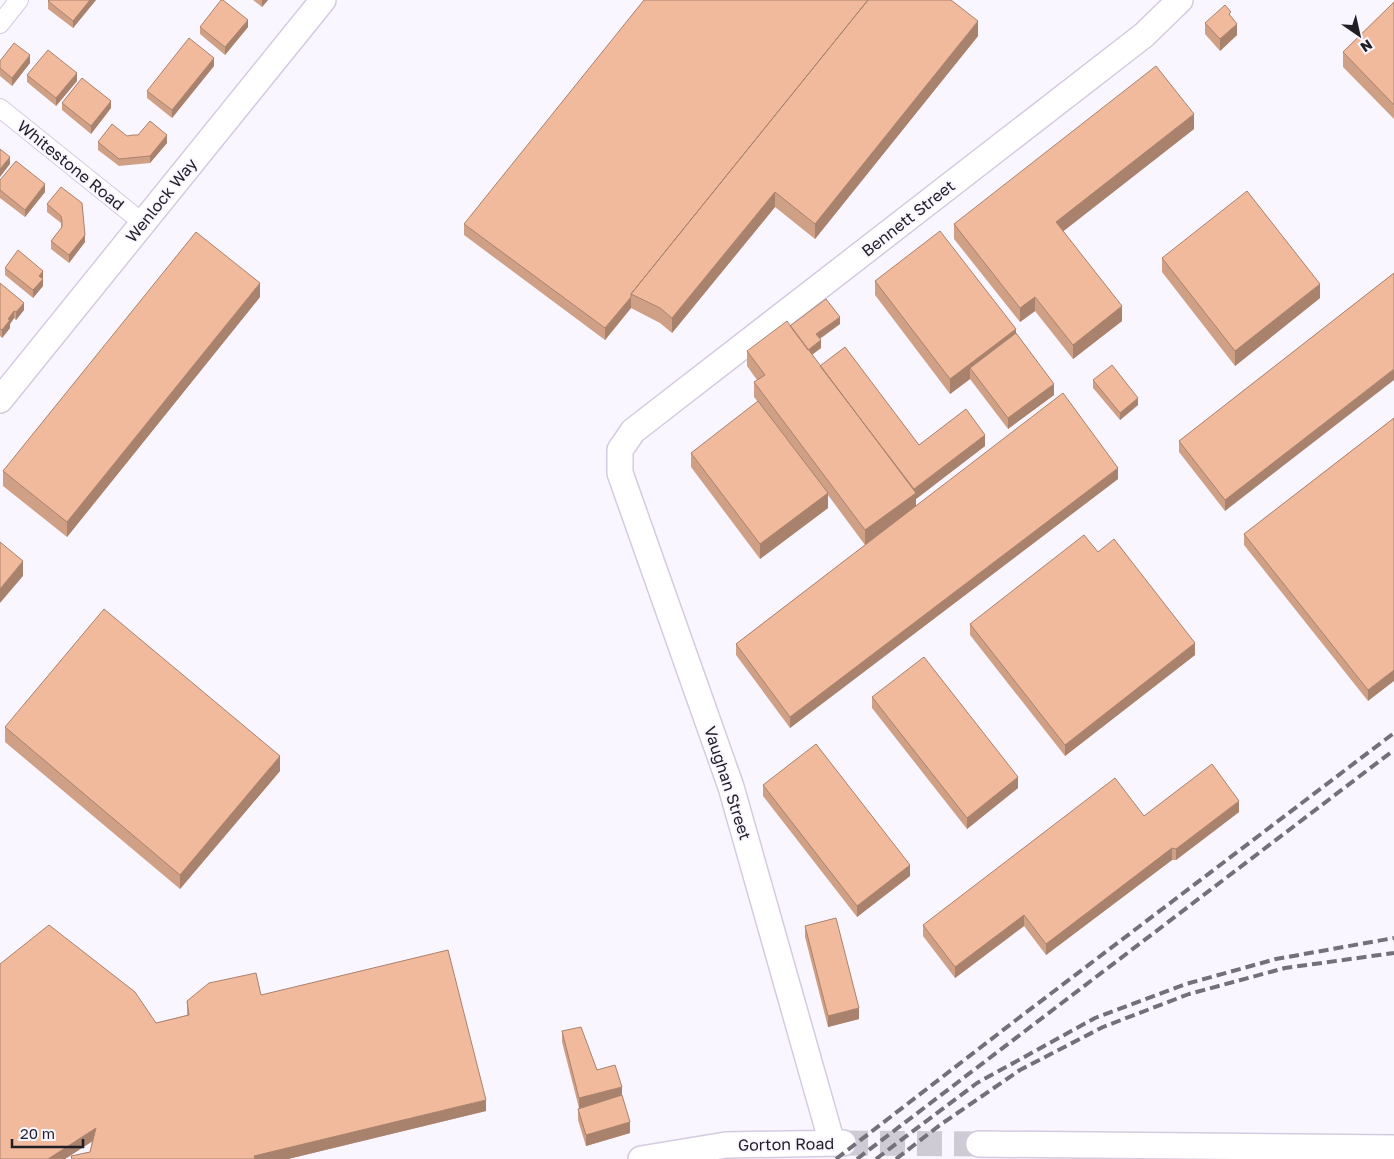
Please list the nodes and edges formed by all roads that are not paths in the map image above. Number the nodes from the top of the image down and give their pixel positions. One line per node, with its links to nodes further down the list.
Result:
1 (19, 0): 4 (street)
2 (323, 0): 6 (street, Wenlock Way)
3 (1180, 0): 8 (street, Bennett Street)
4 (0, 24)
5 (0, 108): 6 (street, Whitestone Road)
6 (143, 223): 7 (street, Wenlock Way)
7 (0, 400)
8 (633, 431): 9 (street, Vaughan Street)
9 (838, 1143): 12 (street, Gorton Road)
10 (979, 1144): 11 (street)
11 (1394, 1148)
12 (641, 1159)

